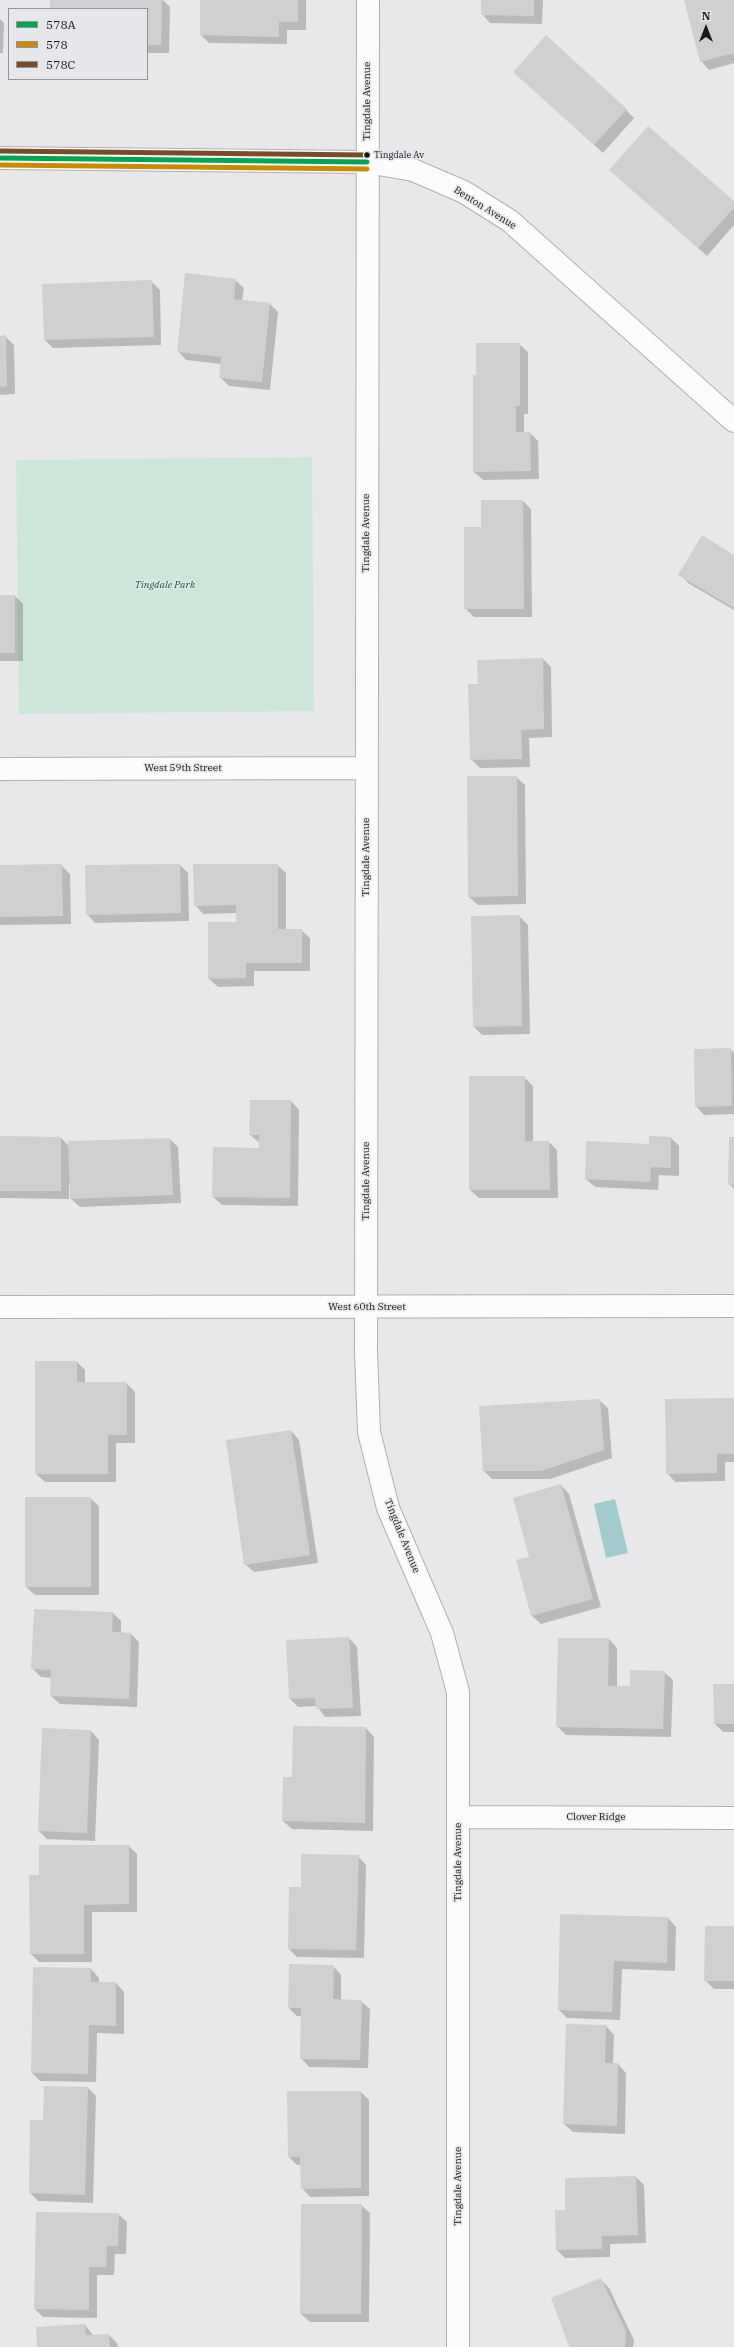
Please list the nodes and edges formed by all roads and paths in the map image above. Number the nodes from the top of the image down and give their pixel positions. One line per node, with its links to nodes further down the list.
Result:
1 (368, 0): 3 (street, Tingdale Avenue)
2 (0, 158): 3 (street, Benton Avenue)
3 (367, 162): 4 (street, Benton Avenue); 5 (street, Tingdale Avenue)
4 (734, 421)
5 (366, 768): 6 (street, West 59th Street); 9 (street, Tingdale Avenue)
6 (0, 769)
7 (734, 1306): 9 (street, West 60th Street)
8 (0, 1307): 9 (street, West 60th Street)
9 (366, 1307): 10 (street, Tingdale Avenue)
10 (458, 1817): 11 (street, Clover Ridge); 12 (street, Tingdale Avenue)
11 (734, 1818)
12 (458, 2347)

